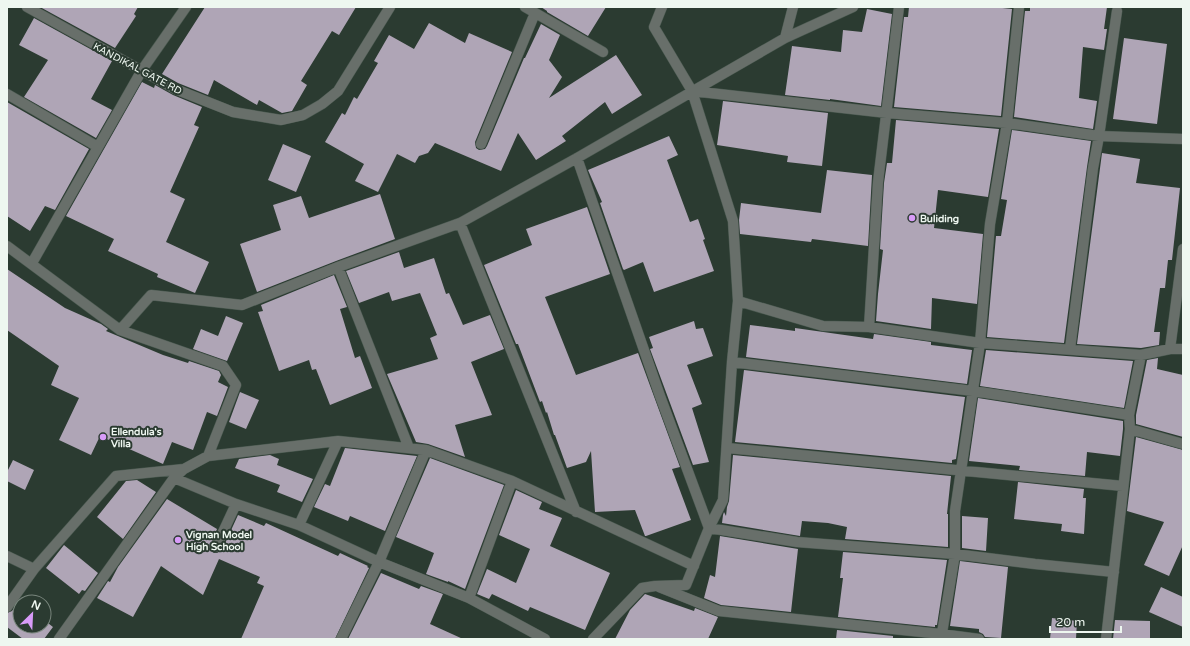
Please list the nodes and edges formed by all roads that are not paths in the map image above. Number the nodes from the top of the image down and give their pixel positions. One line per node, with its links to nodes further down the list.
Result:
1 (27, 7): 14 (street, KANDIKAL GATE RD)
2 (186, 7): 14 (street)
3 (390, 7): 14 (street, KANDIKAL GATE RD)
4 (525, 7): 11 (street)
5 (662, 7): 15 (street)
6 (794, 7): 12 (street)
7 (853, 7): 12 (street)
8 (899, 7): 17 (street)
9 (1019, 7): 18 (street)
10 (1117, 11): 19 (street)
11 (535, 13): 13 (street); 21 (street)
12 (785, 38): 15 (street)
13 (603, 52)
14 (142, 70): 22 (street)
15 (692, 91): 17 (street); 23 (street); 29 (street)
16 (7, 94): 22 (street)
17 (887, 113): 18 (street); 30 (street)
18 (1007, 123): 19 (street); 32 (street)
19 (1099, 136): 20 (street); 33 (street)
20 (1183, 139)
21 (481, 144)
22 (98, 147): 27 (street)
23 (577, 158): 24 (street); 55 (street)
24 (460, 223): 28 (street); 53 (street)
25 (7, 246): 27 (street)
26 (1183, 249): 34 (street)
27 (32, 264): 31 (street)
28 (338, 267): 31 (street); 43 (street)
29 (738, 301): 30 (street); 37 (street)
30 (869, 326): 32 (street)
31 (120, 330): 46 (street)
32 (980, 343): 33 (street); 38 (street)
33 (1070, 349): 36 (street)
34 (1170, 349): 35 (street); 36 (street)
35 (1183, 349)
36 (1141, 355): 39 (street)
37 (732, 362): 38 (street); 44 (street)
38 (973, 391): 39 (street); 48 (street)
39 (1129, 415): 40 (street)
40 (1130, 429): 42 (street); 51 (street)
41 (338, 441): 43 (street); 46 (street); 54 (street)
42 (1183, 444)
43 (409, 448): 45 (street)
44 (727, 448): 48 (street); 55 (street)
45 (426, 450): 50 (street); 59 (street)
46 (208, 456): 47 (street)
47 (184, 469): 49 (street); 61 (street)
48 (962, 470): 51 (street); 57 (street)
49 (174, 478): 52 (street); 67 (street)
50 (512, 480): 53 (street); 64 (street)
51 (1123, 486): 62 (street)
52 (236, 504): 54 (street); 56 (street)
53 (576, 512): 60 (street)
54 (299, 525): 59 (street)
55 (709, 528): 57 (street); 60 (street)
56 (216, 547)
57 (955, 554): 62 (street); 66 (street)
58 (7, 556): 61 (street)
59 (379, 562): 64 (street); 68 (street)
60 (694, 566): 63 (street)
61 (34, 569): 65 (street)
62 (1114, 572): 72 (street)
63 (655, 586): 66 (street); 70 (street)
64 (469, 598): 69 (street)
65 (7, 607)
66 (941, 636): 71 (street)
67 (59, 639)
68 (341, 639)
69 (545, 639)
70 (593, 639)
71 (979, 639)
72 (1106, 639)

